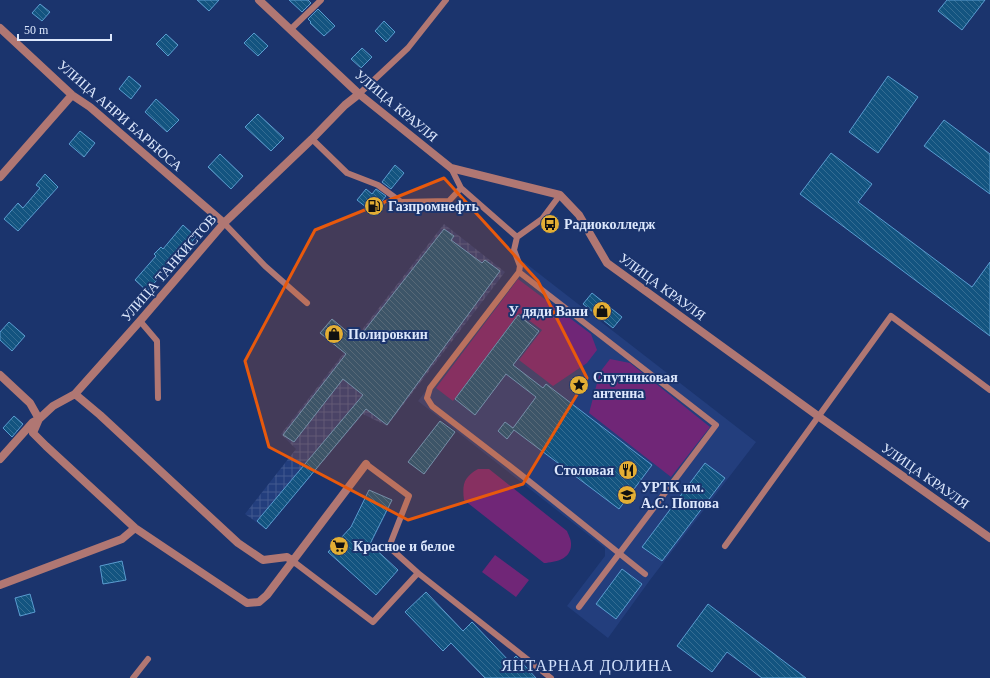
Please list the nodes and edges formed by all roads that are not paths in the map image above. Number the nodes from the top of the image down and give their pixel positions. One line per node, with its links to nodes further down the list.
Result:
1 (260, 0): 5 (street, УЛИЦА КРАУЛЯ)
2 (321, 0): 5 (lane)
3 (446, 0): 6 (lane)
4 (0, 28): 7 (street, УЛИЦА АНРИ БАРБЮСА)
5 (290, 30): 6 (street, УЛИЦА КРАУЛЯ)
6 (359, 94): 8 (street, УЛИЦА ТАНКИСТОВ); 9 (street, УЛИЦА КРАУЛЯ)
7 (72, 95): 10 (street); 13 (street, УЛИЦА АНРИ БАРБЮСА)
8 (312, 139): 11 (lane); 13 (street, УЛИЦА ТАНКИСТОВ)
9 (451, 168): 11 (lane); 12 (street, УЛИЦА КРАУЛЯ)
10 (0, 177)
11 (460, 188): 14 (lane)
12 (560, 195): 14 (lane); 22 (street, УЛИЦА КРАУЛЯ)
13 (224, 223): 16 (lane); 17 (street, УЛИЦА ТАНКИСТОВ)
14 (517, 237): 15 (lane)
15 (519, 272): 29 (lane); 29 (lane)
16 (307, 303)
17 (140, 322): 20 (street, УЛИЦА ТАНКИСТОВ); 21 (lane)
18 (0, 375): 23 (street)
19 (990, 390): 22 (lane)
20 (75, 394): 23 (street, УЛИЦА ТАНКИСТОВ); 30 (street)
21 (158, 398)
22 (818, 416): 27 (street, УЛИЦА КРАУЛЯ); 28 (lane)
23 (39, 419): 24 (street, УЛИЦА ТАНКИСТОВ); 26 (street)
24 (0, 459)
25 (366, 464): 30 (street); 31 (lane)
26 (135, 528): 30 (street); 33 (street)
27 (990, 538)
28 (725, 546)
29 (619, 553): 32 (lane); 34 (lane)
30 (294, 562): 31 (lane)
31 (418, 573): 37 (lane)
32 (645, 574)
33 (0, 585)
34 (579, 607)
35 (148, 659): 36 (lane)
36 (133, 678)
37 (551, 678)

